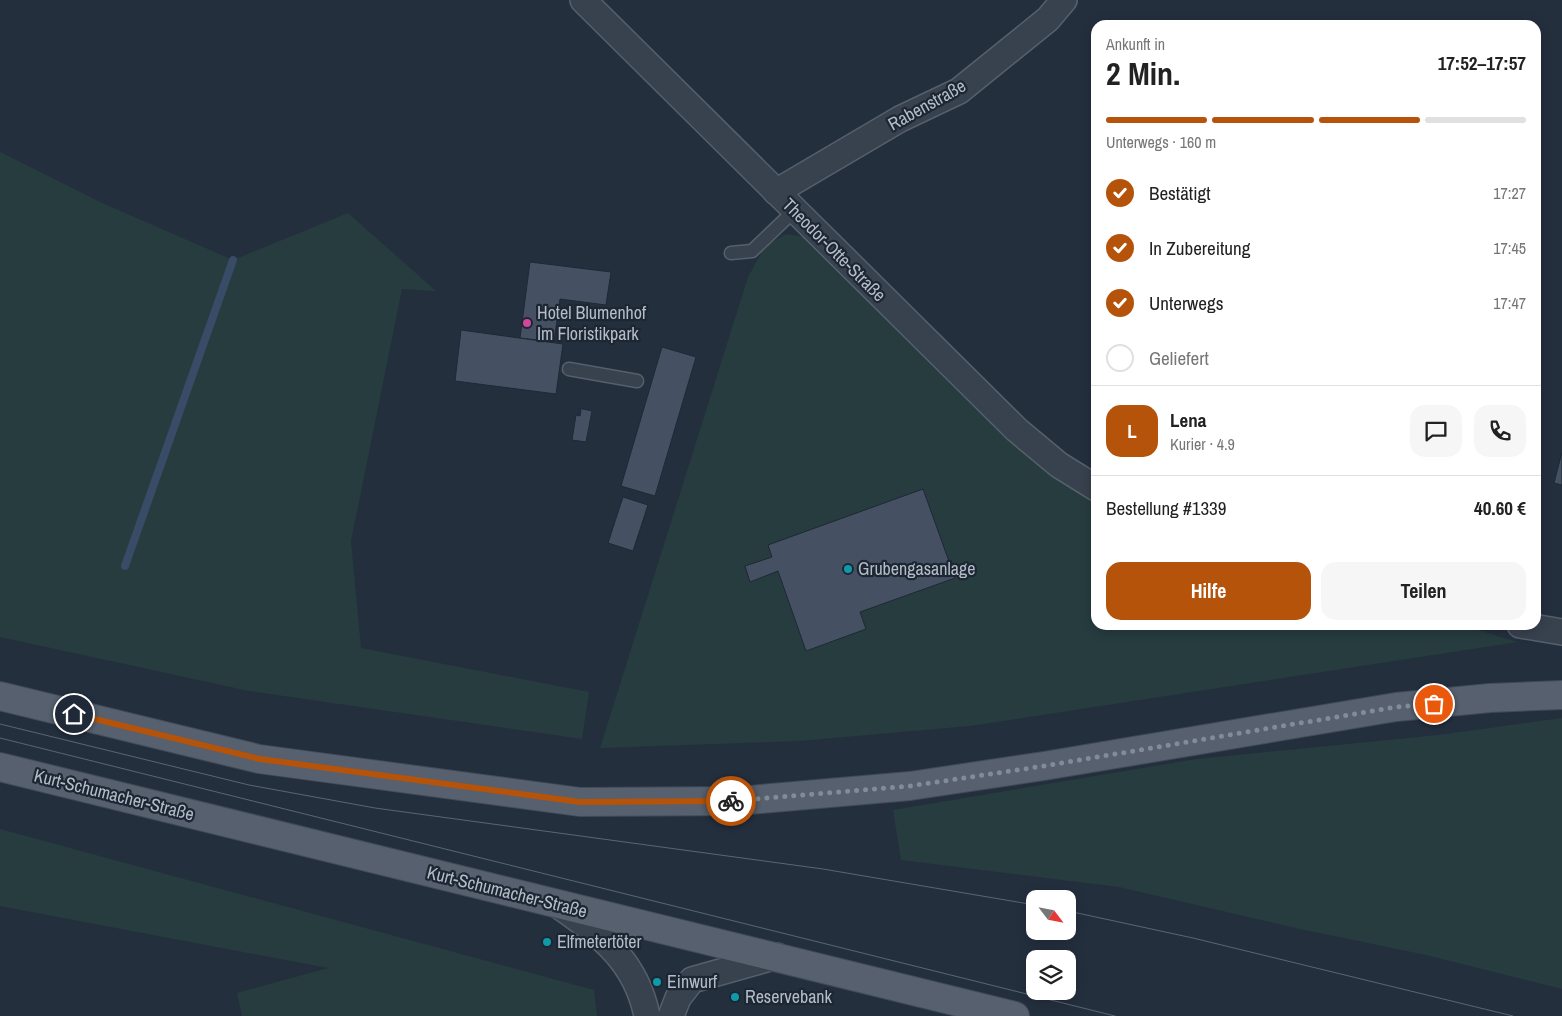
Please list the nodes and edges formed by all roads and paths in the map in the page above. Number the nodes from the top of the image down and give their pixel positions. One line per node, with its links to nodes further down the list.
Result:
1 (583, 0): 3 (street, Theodor-Otte-Straße)
2 (1064, 0): 3 (street, Rabenstraße)
3 (776, 192): 4 (street, Theodor-Otte-Straße)
4 (795, 210): 5 (lane); 8 (street, Theodor-Otte-Straße)
5 (731, 253)
6 (569, 369): 7 (lane)
7 (637, 381)
8 (1091, 485)
9 (1541, 628): 10 (street)
10 (1562, 632)
11 (1562, 695): 12 (main road)
12 (0, 696)
13 (0, 767): 14 (main road, Kurt-Schumacher-Straße)
14 (558, 905): 15 (main road, Kurt-Schumacher-Straße); 16 (street)
15 (777, 956): 17 (street); 18 (main road, Kurt-Schumacher-Straße)
16 (647, 1016)
17 (671, 1016)
18 (1015, 1016)

